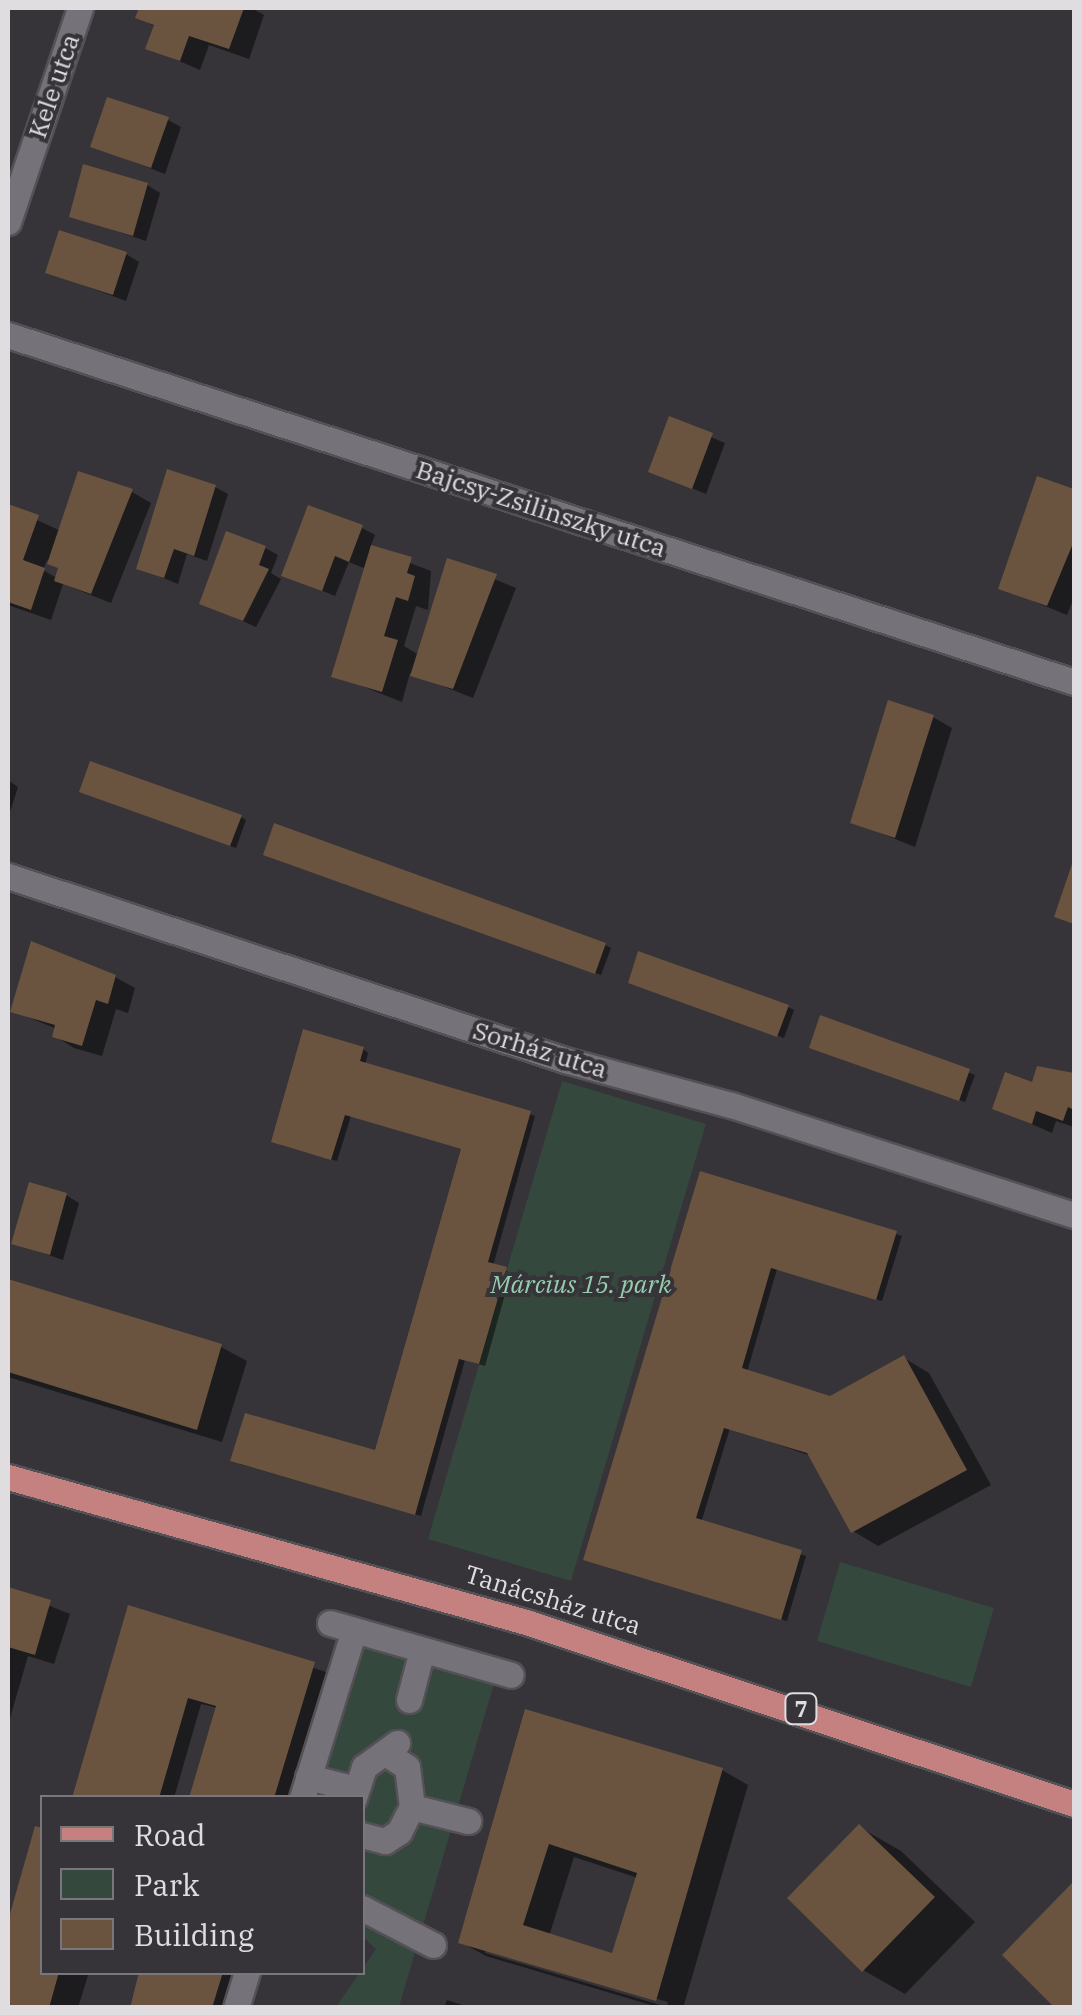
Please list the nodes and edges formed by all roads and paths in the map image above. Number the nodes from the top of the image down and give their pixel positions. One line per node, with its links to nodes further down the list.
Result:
1 (80, 8): 2 (street, Kele utca)
2 (8, 222)
3 (8, 335): 4 (street, Bajcsy-Zsilinszky utca)
4 (1074, 682)
5 (8, 876): 6 (street, Sorház utca)
6 (1074, 1215)
7 (8, 1477): 13 (main road, Tanácsház utca / 7)
8 (422, 1650): 9 (street); 10 (street); 11 (street)
9 (510, 1675)
10 (409, 1700)
11 (305, 1787): 12 (street)
12 (355, 1793): 14 (street)
13 (1074, 1804)
14 (412, 1807): 15 (street); 16 (street)
15 (468, 1821)
16 (365, 1836)
17 (365, 1910): 18 (street)
18 (433, 1945)
19 (246, 1975): 20 (street)
20 (236, 2008)

